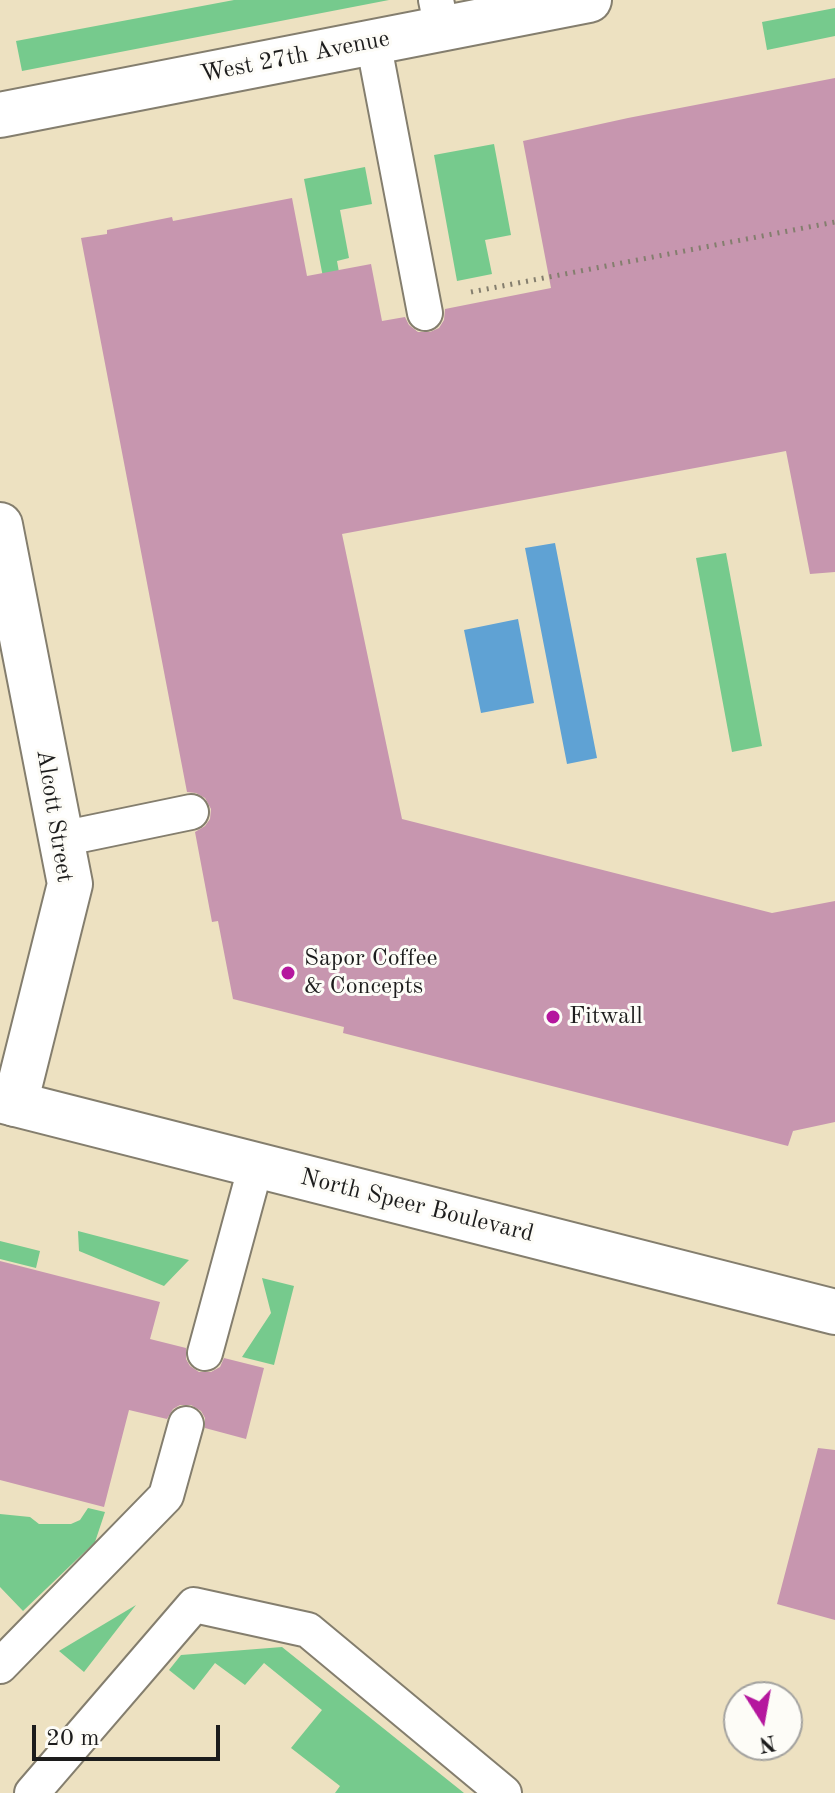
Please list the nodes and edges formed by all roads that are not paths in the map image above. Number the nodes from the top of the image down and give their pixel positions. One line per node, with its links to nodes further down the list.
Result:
1 (589, 0): 2 (street, West 27th Avenue)
2 (546, 4): 3 (street, West 27th Avenue)
3 (439, 14): 4 (street, West 27th Avenue)
4 (373, 41): 5 (street, West 27th Avenue); 6 (lane)
5 (0, 115)
6 (424, 307)
7 (0, 525): 9 (street, Alcott Street)
8 (191, 812): 9 (lane)
9 (61, 839): 10 (street, Alcott Street)
10 (8, 1102): 11 (street, North Speer Boulevard)
11 (256, 1165): 12 (street, North Speer Boulevard); 13 (lane)
12 (835, 1312)
13 (205, 1353)
14 (186, 1424): 15 (lane)
15 (0, 1666)
16 (32, 1793): 17 (lane)
17 (504, 1793)

